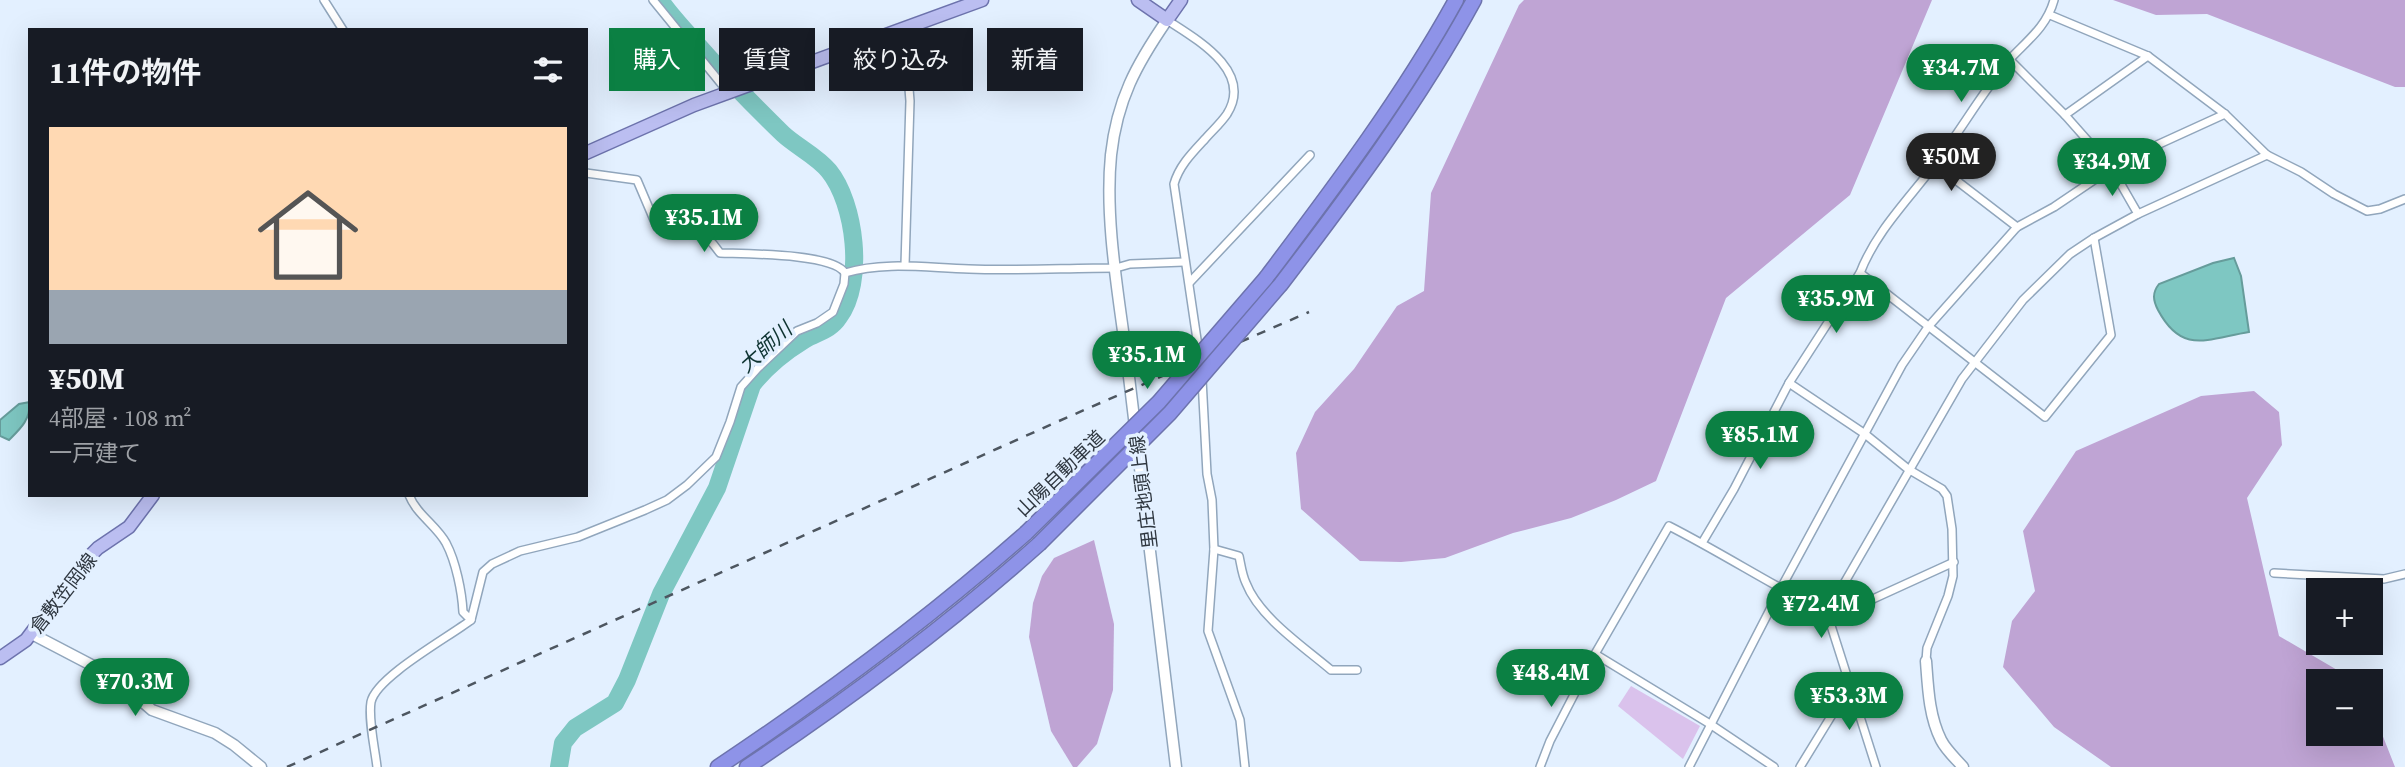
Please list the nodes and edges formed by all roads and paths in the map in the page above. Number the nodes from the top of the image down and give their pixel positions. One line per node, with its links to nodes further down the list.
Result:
1 (324, 0): 11 (street)
2 (653, 0): 15 (street)
3 (982, 0): 12 (main road)
4 (1138, 0): 10 (main road)
5 (1181, 0): 10 (main road)
6 (1456, 0): 60 (highway, 山陽自動車道, bridge)
7 (1474, 0): 61 (highway, 山陽自動車道, bridge)
8 (2054, 0): 9 (street)
9 (2050, 15): 13 (street); 14 (street)
10 (1167, 20): 30 (street); 32 (main road, 里庄地頭上線)
11 (342, 28)
12 (908, 28)
13 (2148, 56): 18 (street); 19 (street)
14 (2010, 60): 19 (street); 23 (street)
15 (719, 74)
16 (730, 91): 20 (main road)
17 (909, 91): 31 (street)
18 (2225, 114): 22 (street); 24 (street)
19 (2065, 116): 24 (street)
20 (588, 152)
21 (1310, 155): 35 (street)
22 (2267, 155): 26 (street); 27 (street)
23 (1935, 164): 28 (street); 34 (street)
24 (2110, 167): 27 (street); 28 (street)
25 (588, 173): 33 (street)
26 (2405, 199)
27 (2138, 214): 29 (street)
28 (2017, 227): 36 (street)
29 (2094, 238): 37 (street); 37 (street)
30 (1184, 262): 32 (street); 35 (street)
31 (905, 265): 32 (street); 33 (street)
32 (1116, 268): 62 (main road, 里庄地頭上線)
33 (849, 272): 50 (street)
34 (1860, 273): 36 (street); 38 (street)
35 (1190, 282): 44 (street)
36 (1928, 327): 37 (street); 39 (street)
37 (1974, 362): 40 (street)
38 (1789, 383): 39 (street); 43 (street)
39 (1865, 434): 40 (street); 48 (street)
40 (1908, 469): 45 (street); 49 (street)
41 (152, 497): 51 (main road, 倉敷笠岡線)
42 (410, 497): 50 (street)
43 (1702, 543): 48 (street); 52 (street)
44 (1214, 549): 55 (street); 63 (street)
45 (1954, 562): 49 (street); 54 (street)
46 (2274, 573): 47 (street)
47 (2405, 574)
48 (1780, 590): 49 (street); 57 (street)
49 (1828, 616): 56 (street)
50 (471, 620): 59 (street)
51 (32, 634): 53 (main road, 倉敷笠岡線); 58 (main road)
52 (1595, 654): 57 (street); 64 (street)
53 (0, 657)
54 (1926, 661): 69 (main road)
55 (1357, 670)
56 (1849, 687): 67 (street); 68 (street)
57 (1710, 724): 65 (street); 66 (street)
58 (259, 767)
59 (377, 767)
60 (718, 767)
61 (747, 767)
62 (1176, 767)
63 (1245, 767)
64 (1540, 767)
65 (1689, 767)
66 (1774, 767)
67 (1800, 767)
68 (1876, 767)
69 (1963, 767)

